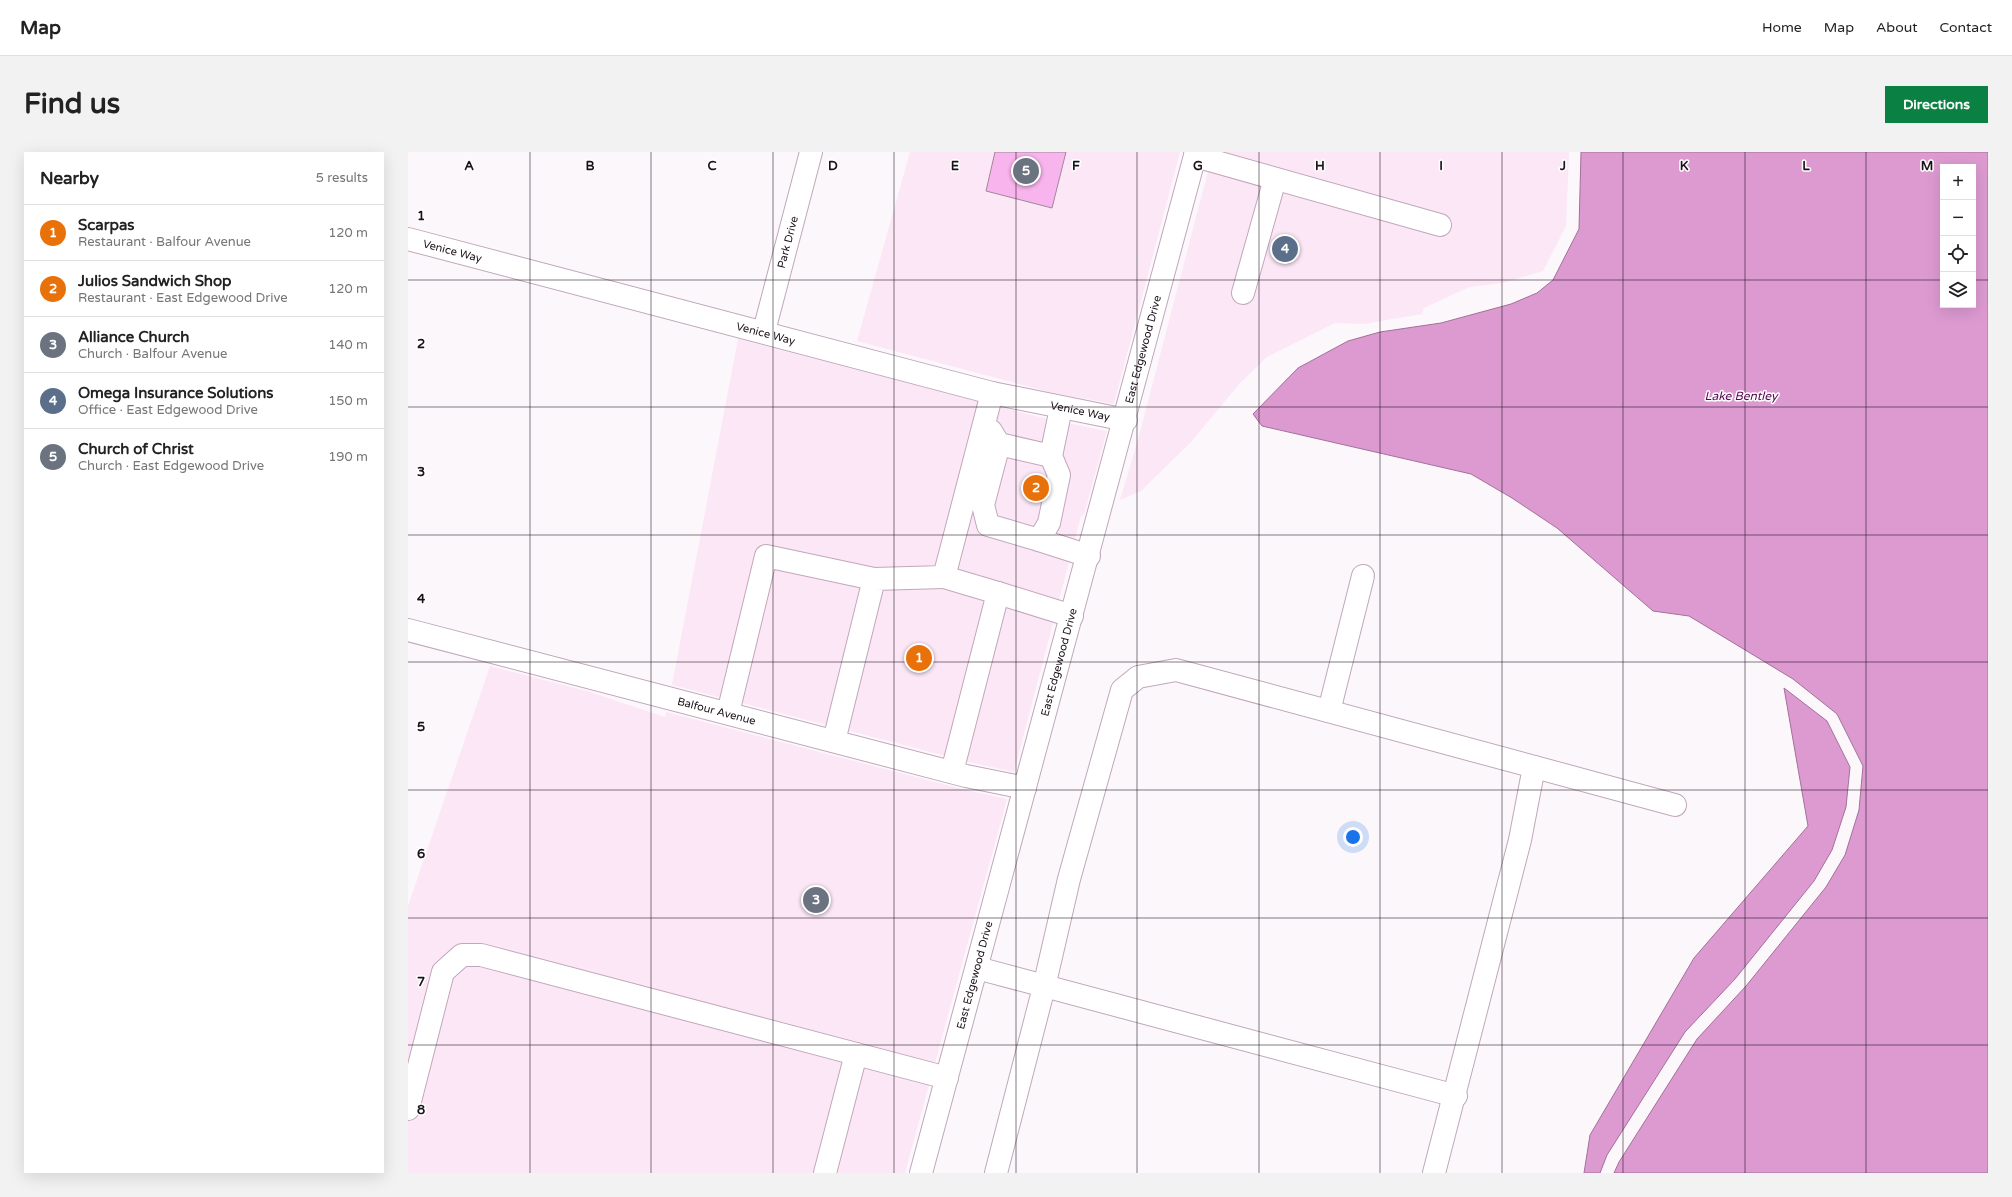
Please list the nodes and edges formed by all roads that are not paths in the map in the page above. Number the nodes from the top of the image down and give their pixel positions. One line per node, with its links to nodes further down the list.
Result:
1 (811, 152): 7 (street, Park Drive)
2 (1196, 154): 3 (street); 10 (street, East Edgewood Drive)
3 (1275, 179): 4 (street); 6 (street)
4 (1440, 225)
5 (408, 239): 7 (street, Venice Way)
6 (1243, 293)
7 (764, 331): 8 (street, Venice Way)
8 (992, 393): 9 (street, Venice Way); 11 (street)
9 (1061, 408): 10 (street, Venice Way); 13 (street)
10 (1126, 420): 15 (street, East Edgewood Drive)
11 (985, 423): 12 (street); 17 (street)
12 (999, 444): 13 (street); 14 (street)
13 (1051, 456): 14 (street)
14 (1038, 540): 15 (street)
15 (1089, 556): 20 (street, East Edgewood Drive)
16 (1363, 576): 22 (street)
17 (944, 577): 18 (street); 19 (street)
18 (874, 579): 23 (street); 24 (street)
19 (998, 593): 20 (street); 26 (street)
20 (1072, 616): 27 (street, East Edgewood Drive)
21 (408, 630): 23 (street, Balfour Avenue)
22 (1329, 711): 25 (street); 30 (street)
23 (728, 713): 24 (street, Balfour Avenue)
24 (834, 741): 26 (street, Balfour Avenue)
25 (1534, 767): 28 (street); 33 (street)
26 (952, 772): 27 (street, Balfour Avenue)
27 (1026, 788): 29 (street, East Edgewood Drive)
28 (1675, 805)
29 (977, 968): 30 (street); 32 (street, East Edgewood Drive)
30 (1044, 987): 33 (street); 37 (street)
31 (856, 1054): 32 (street); 34 (street); 35 (street)
32 (947, 1078): 36 (street, East Edgewood Drive)
33 (1456, 1096): 38 (street)
34 (408, 1109)
35 (825, 1173)
36 (921, 1173)
37 (996, 1173)
38 (1434, 1173)

